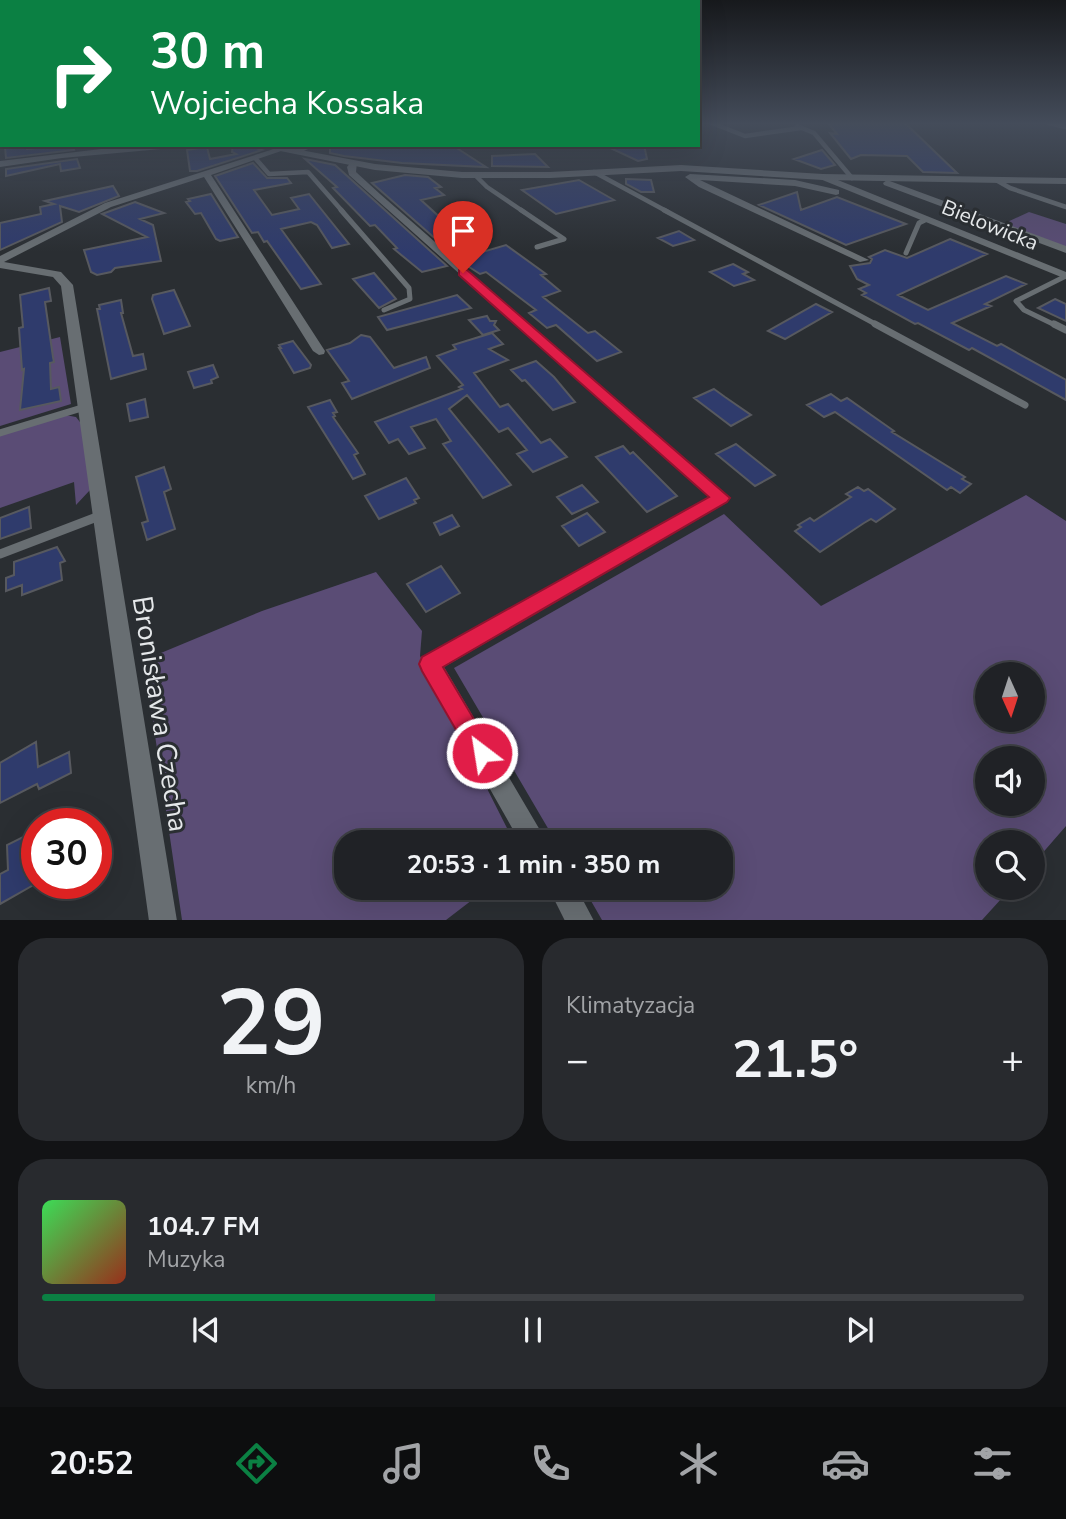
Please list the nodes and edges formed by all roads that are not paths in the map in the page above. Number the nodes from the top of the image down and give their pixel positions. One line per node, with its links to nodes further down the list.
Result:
1 (235, 166): 8 (street)
2 (262, 166): 28 (lane)
3 (352, 166): 36 (street)
4 (375, 166): 9 (street)
5 (844, 166): 12 (lane)
6 (681, 167): 7 (street); 10 (street); 11 (street)
7 (594, 172): 9 (street); 31 (lane)
8 (207, 175): 23 (street); 30 (street)
9 (475, 175): 20 (lane)
10 (690, 177): 18 (street); 24 (street)
11 (823, 177): 12 (street); 19 (street, Bielowicka)
12 (855, 178): 13 (street); 19 (street)
13 (996, 180): 14 (street); 16 (lane)
14 (1066, 181)
15 (887, 183): 17 (street)
16 (1066, 207)
17 (954, 208): 19 (street); 21 (street)
18 (897, 217)
19 (929, 218): 22 (lane); 26 (street); 27 (street, Bielowicka)
20 (537, 247)
21 (1066, 250)
22 (906, 253)
23 (0, 260)
24 (863, 260)
25 (0, 265): 32 (street, Bronisława Czecha)
26 (1066, 267)
27 (1066, 276): 29 (lane)
28 (384, 310)
29 (1066, 330)
30 (319, 351)
31 (1025, 405)
32 (85, 407): 33 (lane); 34 (street, Bronisława Czecha)
33 (0, 433)
34 (102, 515): 35 (lane); 38 (street, Bronisława Czecha)
35 (0, 554)
36 (527, 830)
37 (569, 900): 39 (street)
38 (163, 920)
39 (581, 920)

